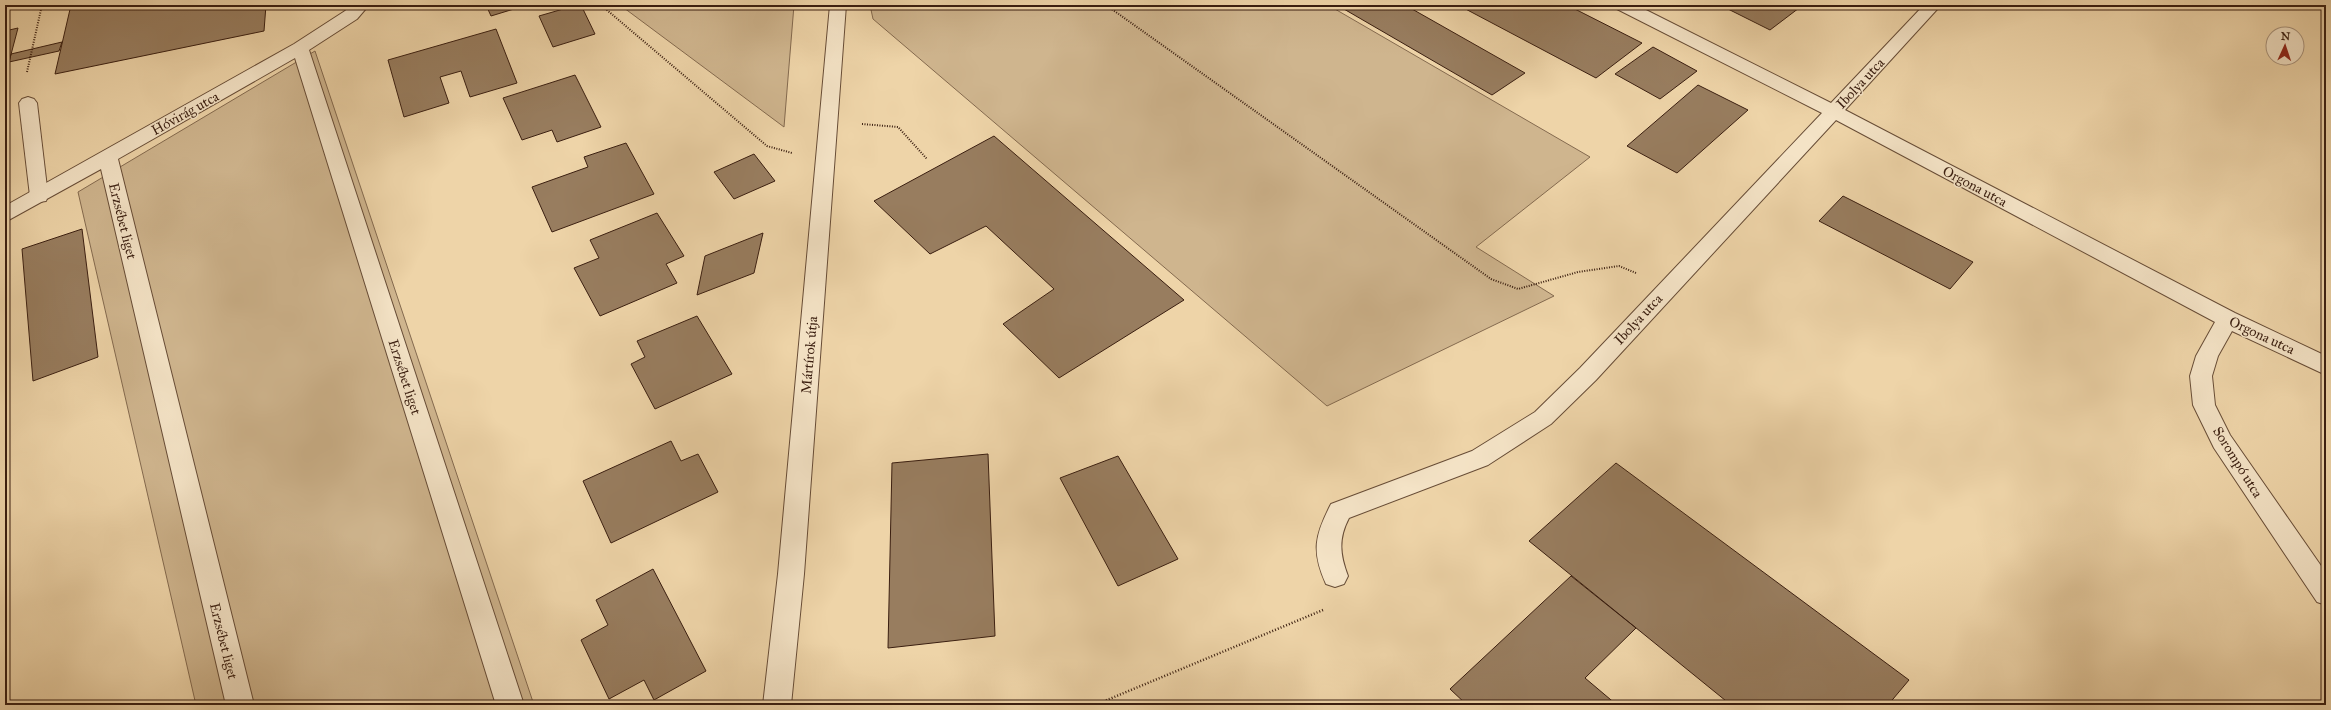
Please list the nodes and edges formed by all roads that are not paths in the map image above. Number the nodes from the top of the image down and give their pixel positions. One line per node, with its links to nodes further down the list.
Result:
1 (361, 5): 5 (street, Hóvirág utca)
2 (838, 5): 17 (street, Mártírok útja)
3 (1623, 5): 7 (street, Orgona utca)
4 (1933, 5): 7 (street, Ibolya utca)
5 (300, 48): 8 (street, Hóvirág utca); 16 (street, Erzsébet liget)
6 (28, 103): 9 (lane)
7 (1833, 111): 11 (street, Orgona utca); 13 (street, Ibolya utca)
8 (108, 157): 9 (street, Hóvirág utca); 15 (street, Erzsébet liget)
9 (39, 196): 10 (street, Hóvirág utca)
10 (5, 215)
11 (2227, 319): 12 (street, Orgona utca); 14 (street, Sorompó utca)
12 (2326, 366)
13 (1335, 576)
14 (2326, 594)
15 (240, 705)
16 (510, 705)
17 (777, 705)

